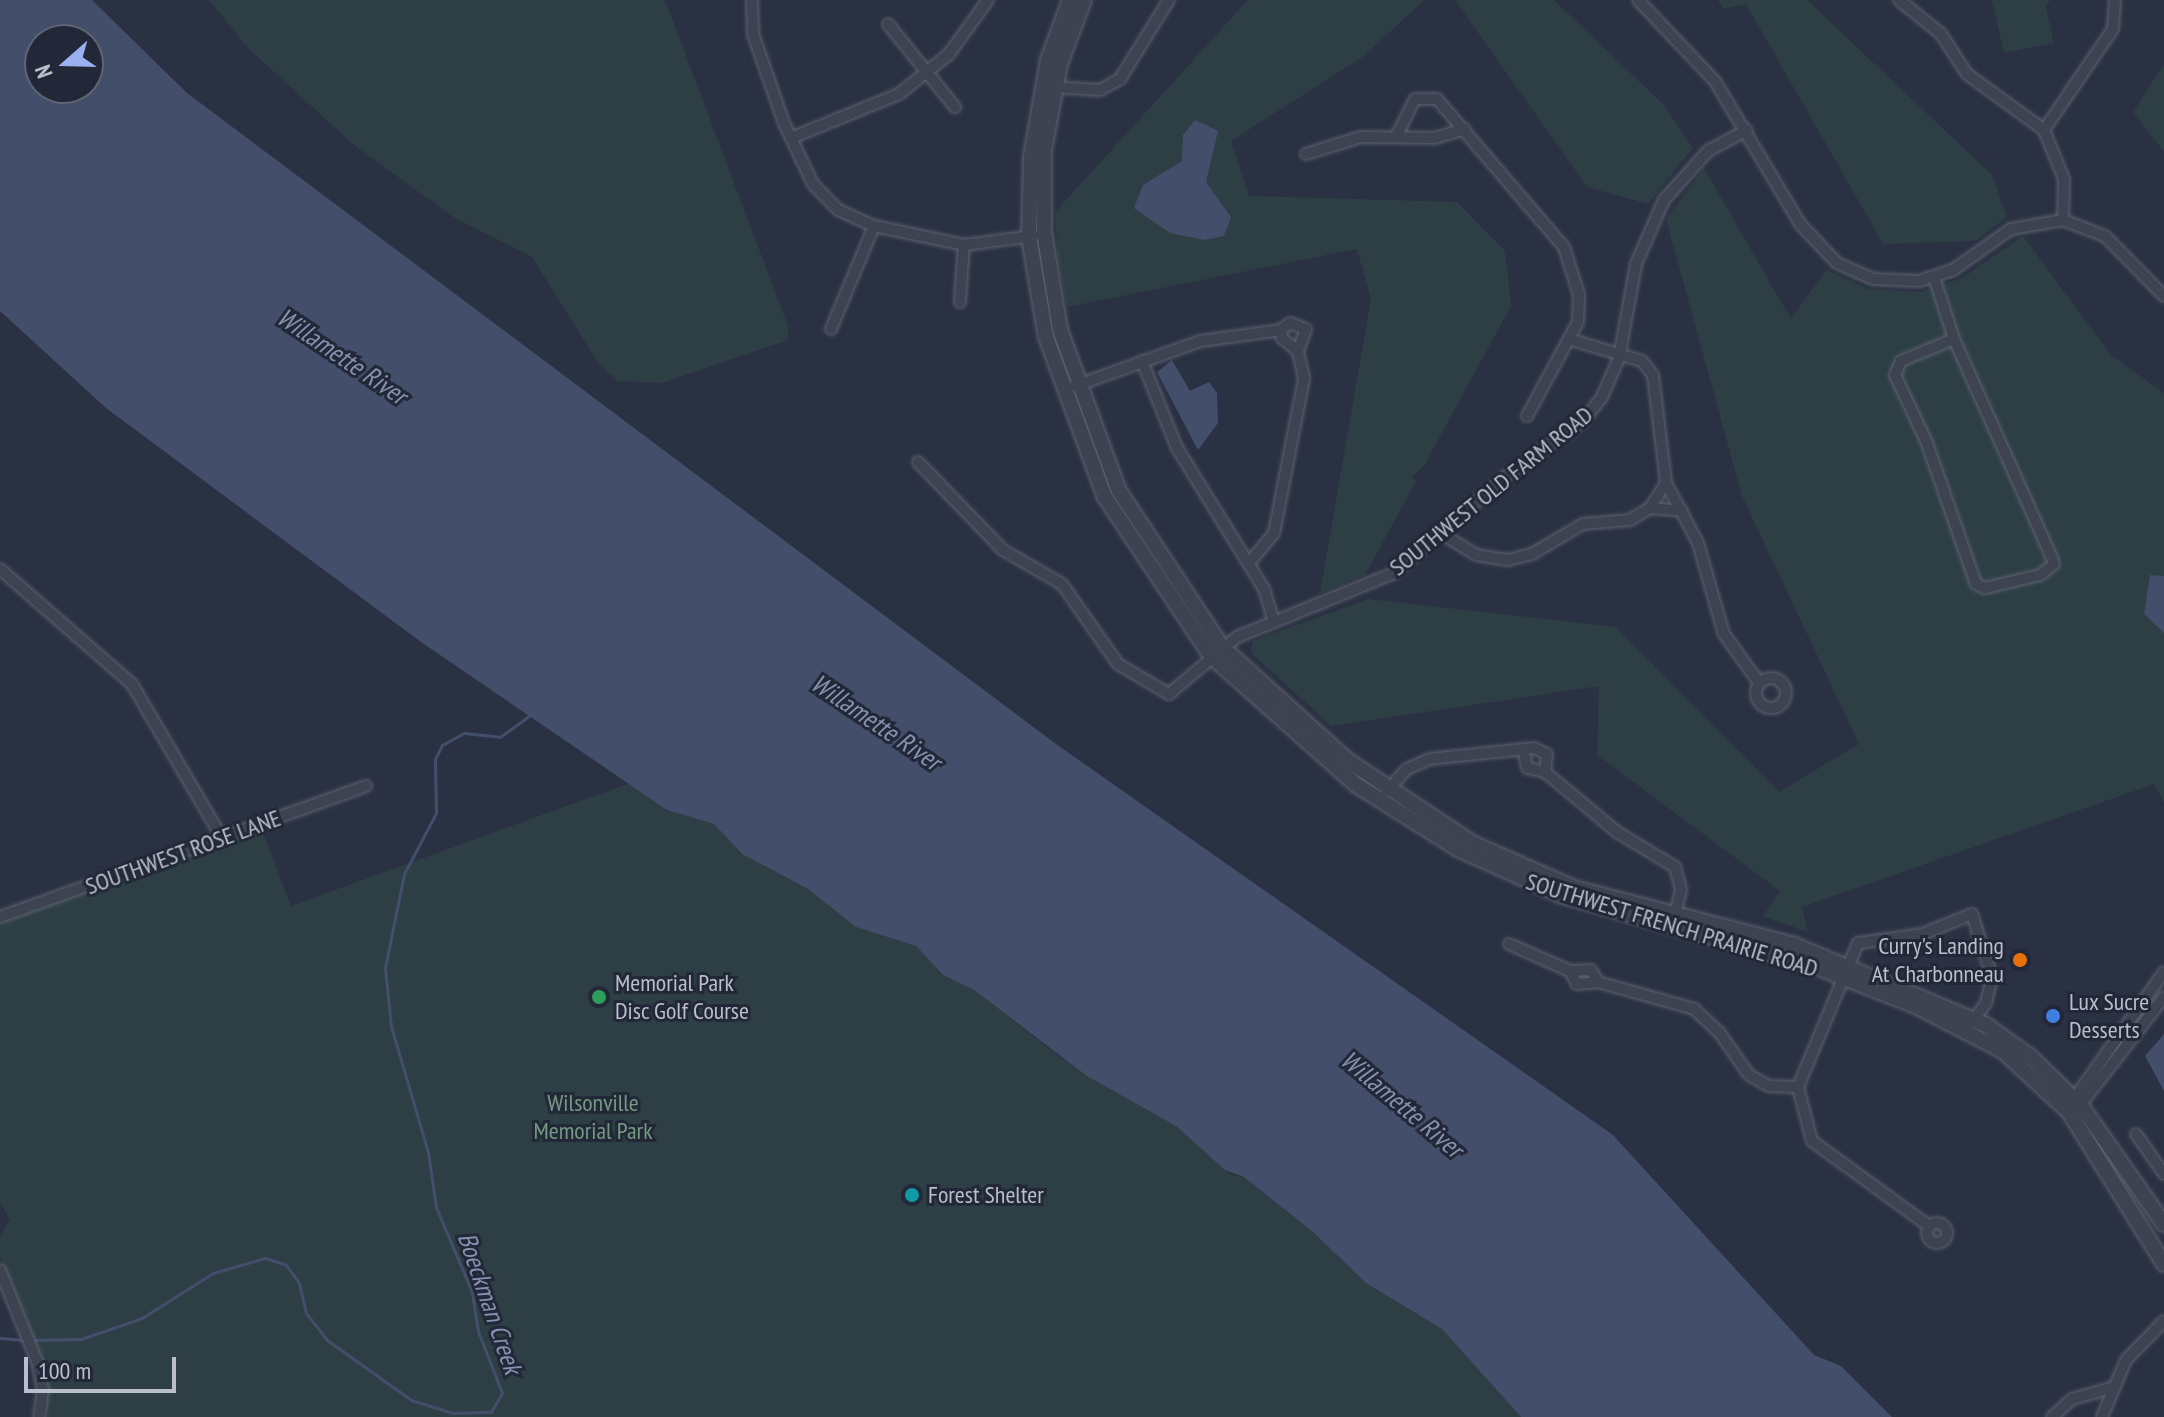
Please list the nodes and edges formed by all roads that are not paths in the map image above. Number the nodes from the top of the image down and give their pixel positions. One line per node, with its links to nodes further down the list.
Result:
1 (752, 0): 17 (street)
2 (988, 0): 10 (street)
3 (1070, 0): 11 (street, SOUTHWEST FRENCH PRAIRIE ROAD)
4 (1084, 0): 11 (street, SOUTHWEST FRENCH PRAIRIE ROAD)
5 (1169, 0): 11 (street)
6 (1638, 0): 14 (street)
7 (1899, 0): 15 (street)
8 (2115, 0): 15 (street)
9 (888, 24): 10 (street)
10 (929, 73): 12 (street); 17 (street)
11 (1048, 86): 21 (street, SOUTHWEST FRENCH PRAIRIE ROAD)
12 (955, 107)
13 (1465, 129): 16 (street); 16 (street); 29 (street)
14 (1747, 130): 23 (street); 31 (street, SOUTHWEST OLD FARM ROAD)
15 (2044, 130): 19 (street)
16 (1397, 135): 18 (street)
17 (791, 138): 20 (street)
18 (1306, 154)
19 (2063, 220): 23 (street); 24 (street)
20 (874, 226): 22 (street); 26 (street)
21 (1037, 234): 22 (street); 33 (street, SOUTHWEST FRENCH PRAIRIE ROAD)
22 (964, 245): 25 (street)
23 (1934, 277): 28 (street)
24 (2163, 293)
25 (960, 302)
26 (831, 329)
27 (1281, 330): 30 (street); 30 (street); 32 (street)
28 (1954, 339): 28 (street)
29 (1572, 340): 31 (street); 34 (street)
30 (1298, 351): 40 (street)
31 (1619, 358): 36 (street); 39 (street, SOUTHWEST OLD FARM ROAD)
32 (1142, 361): 33 (street); 40 (street)
33 (1069, 388): 43 (street, SOUTHWEST FRENCH PRAIRIE ROAD)
34 (1527, 416)
35 (918, 462): 43 (street, SOUTHWEST OLD FARM ROAD)
36 (1666, 483): 37 (street); 38 (street)
37 (1650, 508): 38 (street); 39 (street)
38 (1682, 511): 44 (street)
39 (1441, 533): 42 (street, SOUTHWEST OLD FARM ROAD)
40 (1249, 563): 42 (street)
41 (0, 569): 49 (street)
42 (1274, 622): 43 (street, SOUTHWEST OLD FARM ROAD)
43 (1217, 651): 48 (street, SOUTHWEST FRENCH PRAIRIE ROAD)
44 (1757, 680)
45 (1524, 752): 46 (street); 46 (street); 48 (street)
46 (1545, 772): 51 (street)
47 (366, 786): 49 (street, SOUTHWEST ROSE LANE)
48 (1383, 796): 51 (street, SOUTHWEST FRENCH PRAIRIE ROAD)
49 (222, 838): 50 (street, SOUTHWEST ROSE LANE)
50 (0, 917)
51 (1674, 919): 53 (street, SOUTHWEST FRENCH PRAIRIE ROAD)
52 (1509, 944): 57 (street)
53 (1842, 972): 56 (street, SOUTHWEST FRENCH PRAIRIE ROAD); 56 (street); 57 (street)
54 (2164, 972): 58 (street)
55 (2164, 997): 58 (street)
56 (1970, 1024): 58 (street, SOUTHWEST FRENCH PRAIRIE ROAD)
57 (1798, 1087): 62 (street)
58 (2075, 1105): 61 (street, SOUTHWEST FRENCH PRAIRIE ROAD); 63 (street, SOUTHWEST FRENCH PRAIRIE ROAD)
59 (2136, 1134): 60 (street)
60 (2164, 1174)
61 (2164, 1224)
62 (1929, 1226)
63 (2164, 1264)
64 (0, 1270): 67 (street)
65 (2164, 1321): 66 (street)
66 (2111, 1388): 68 (street); 69 (street)
67 (39, 1417)
68 (2052, 1417)
69 (2102, 1417)

